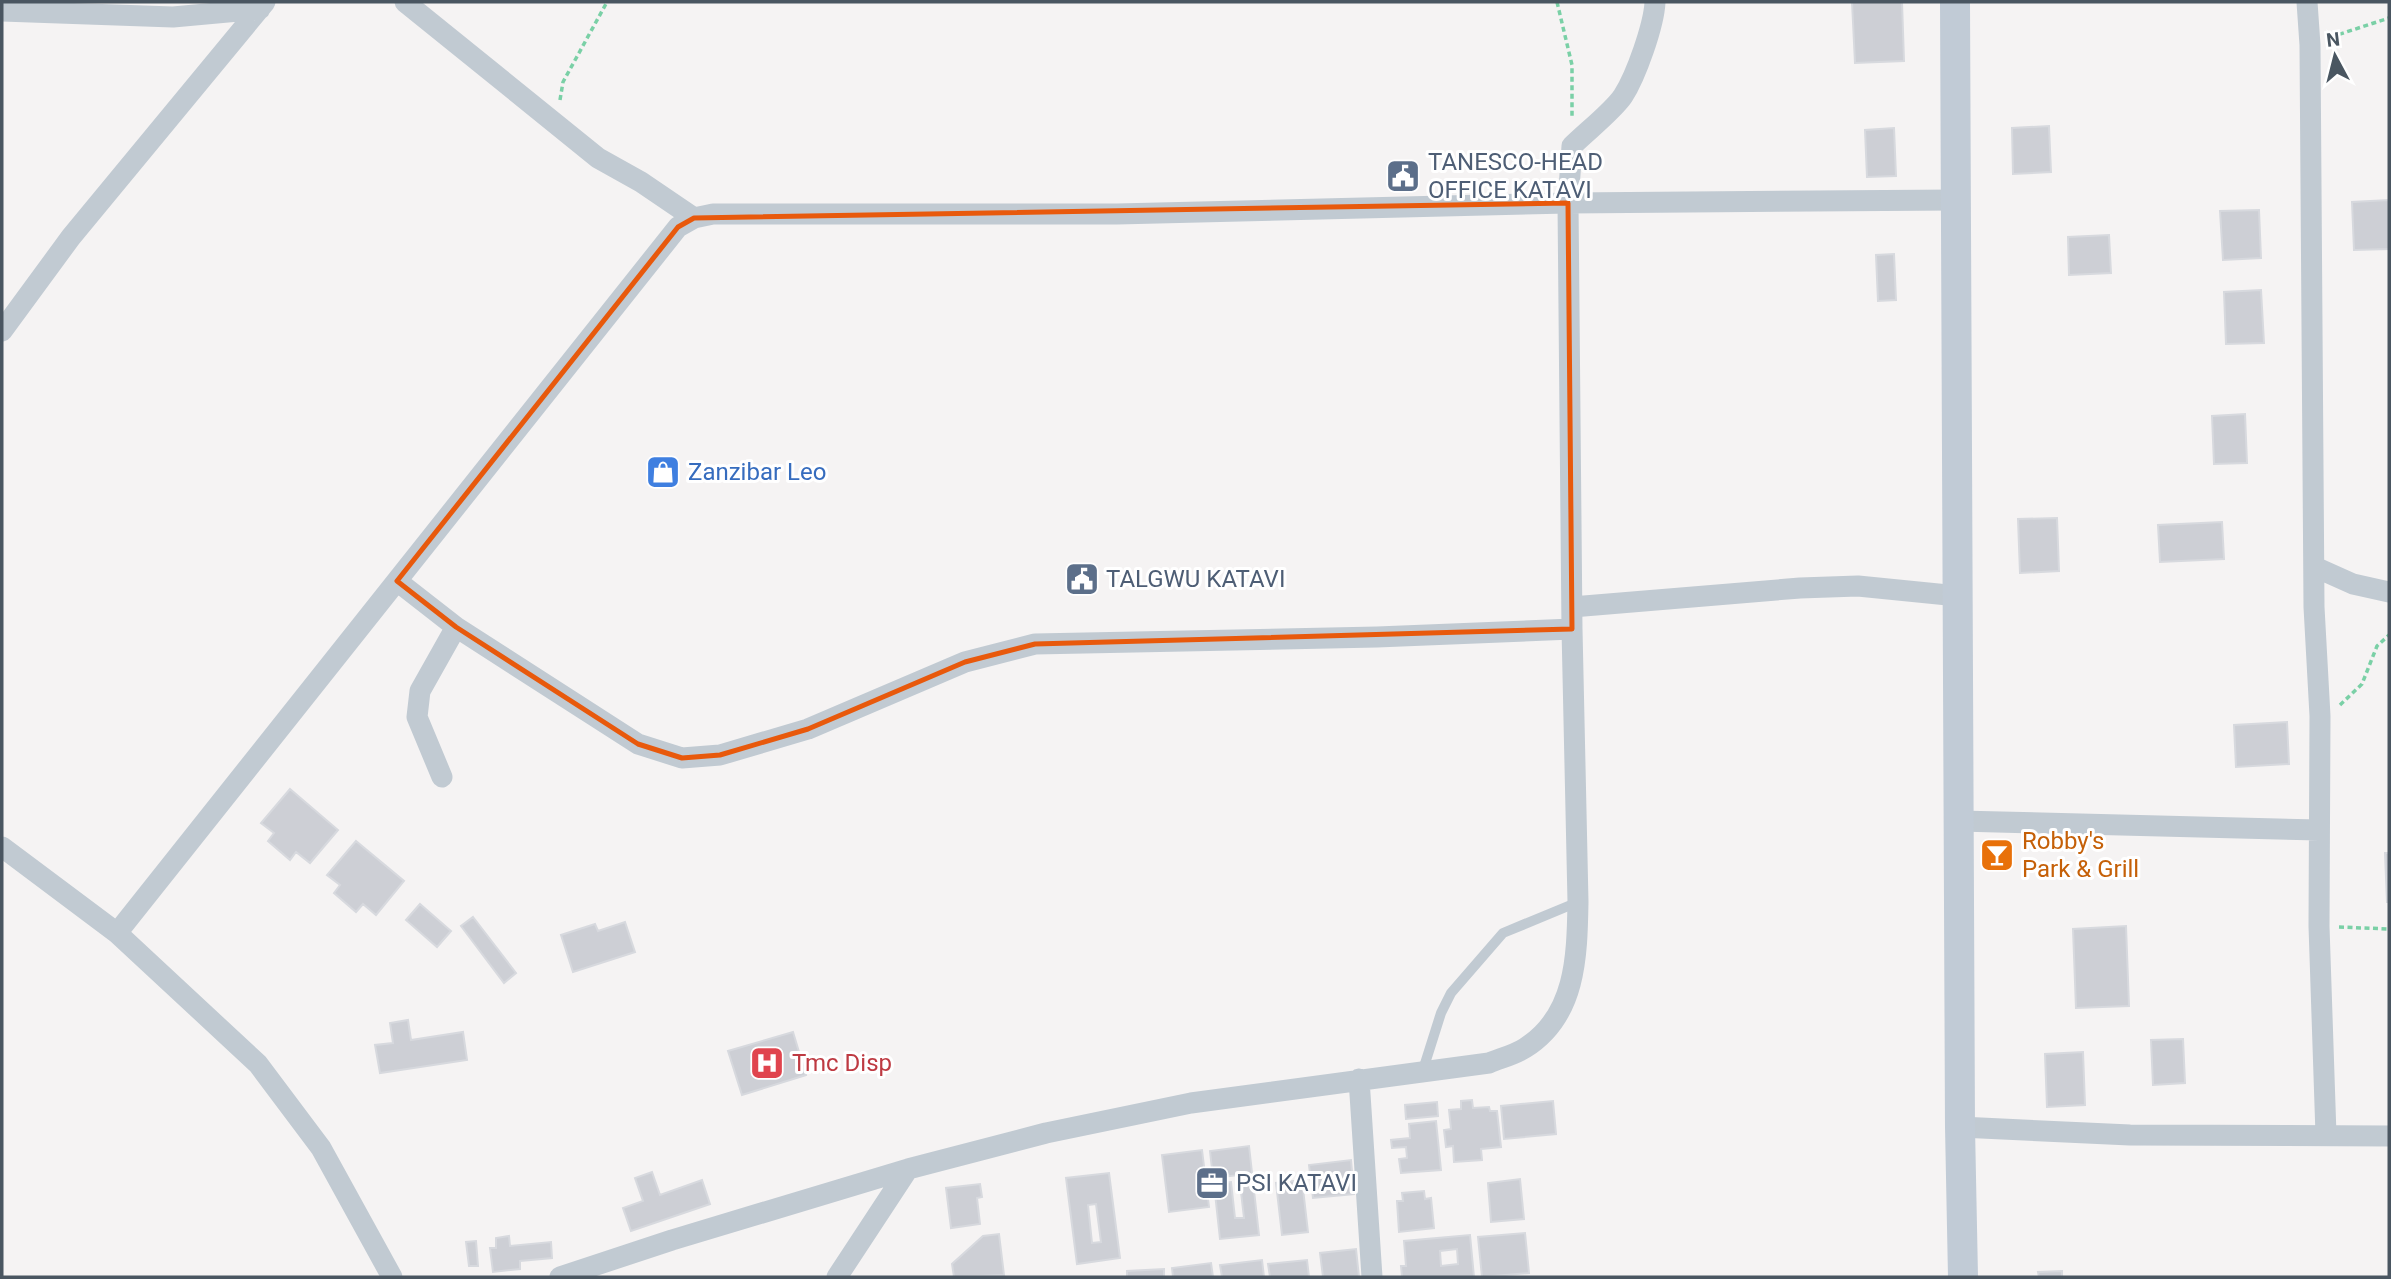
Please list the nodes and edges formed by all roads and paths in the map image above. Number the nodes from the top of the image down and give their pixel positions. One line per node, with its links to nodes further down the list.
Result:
1 (405, 2): 11 (street)
2 (607, 2): 11 (path)
3 (1557, 2): 12 (path)
4 (1655, 2): 12 (street)
5 (1955, 2): 13 (street)
6 (2307, 2): 10 (street)
7 (262, 5): 8 (street); 16 (street)
8 (2, 11)
9 (2389, 18): 10 (path)
10 (2310, 45): 17 (street)
11 (564, 130): 15 (street)
12 (1572, 146): 14 (street)
13 (1955, 200): 14 (street); 21 (street)
14 (1568, 203): 15 (street); 22 (street)
15 (694, 218): 18 (street)
16 (2, 331)
17 (2315, 567): 19 (street); 23 (street)
18 (397, 581): 24 (street); 35 (street)
19 (2353, 584): 20 (street); 23 (street)
20 (2389, 592)
21 (1958, 596): 22 (street); 29 (street)
22 (1572, 607): 25 (street)
23 (2314, 607): 27 (street)
24 (456, 627): 25 (street); 28 (street)
25 (1572, 629): 32 (street)
26 (2389, 635): 27 (path)
27 (2320, 716): 30 (street)
28 (442, 777)
29 (1959, 821): 30 (street); 38 (street)
30 (2319, 830): 33 (street)
31 (2, 847): 35 (street)
32 (1578, 902): 36 (lane); 36 (street)
33 (2319, 926): 34 (path); 39 (street)
34 (2389, 929)
35 (117, 933): 42 (street)
36 (1422, 1073): 37 (street)
37 (1359, 1079): 41 (street); 45 (street)
38 (1960, 1127): 39 (street); 46 (street)
39 (2326, 1135): 40 (street)
40 (2389, 1136)
41 (908, 1168): 43 (street); 44 (street)
42 (392, 1277)
43 (560, 1277)
44 (837, 1277)
45 (1372, 1277)
46 (1963, 1277)

